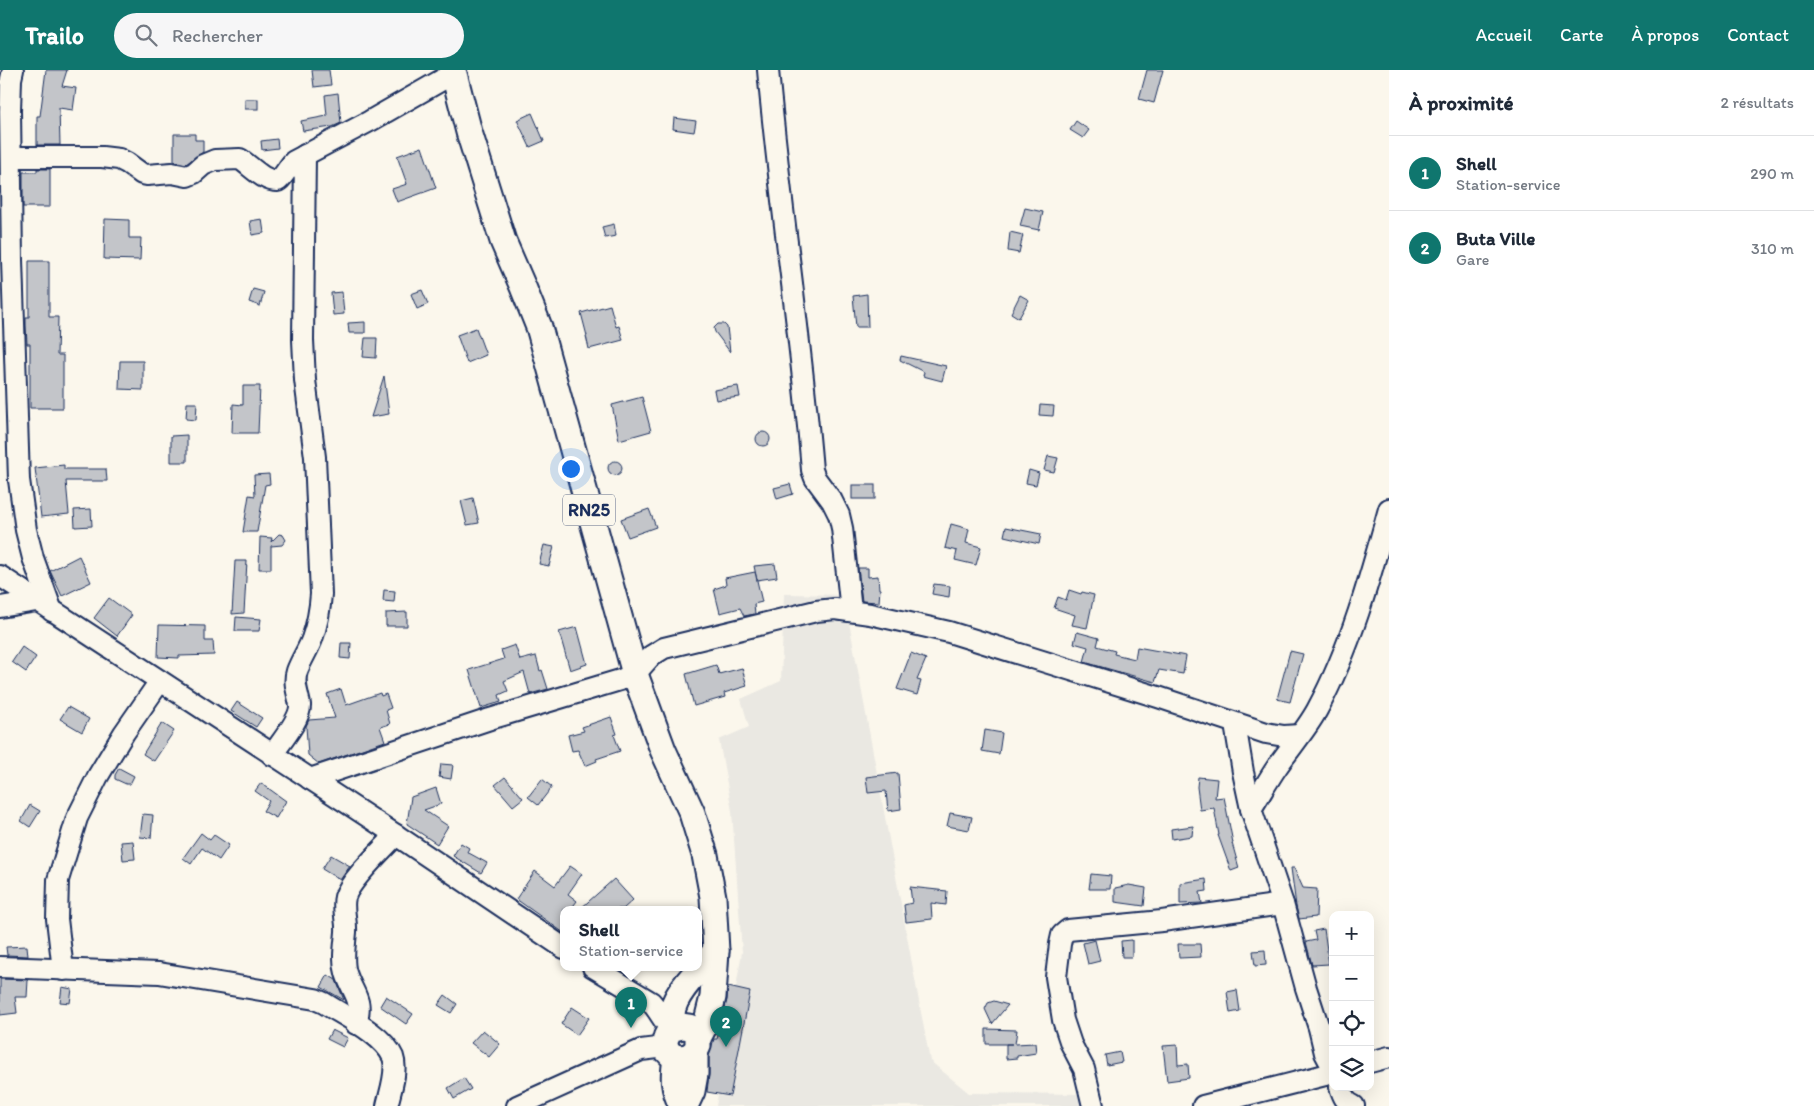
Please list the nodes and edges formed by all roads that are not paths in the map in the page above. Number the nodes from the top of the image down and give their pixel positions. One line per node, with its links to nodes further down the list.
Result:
1 (13, 70): 5 (street)
2 (768, 70): 11 (street)
3 (454, 72): 4 (street); 12 (main road, RN25)
4 (305, 155): 5 (street); 16 (street)
5 (11, 157): 6 (street)
6 (6, 261): 9 (street)
7 (1389, 509): 15 (street)
8 (0, 576): 9 (street)
9 (44, 606): 10 (street); 13 (street)
10 (0, 607)
11 (851, 611): 12 (street); 14 (street)
12 (635, 674): 17 (street); 22 (main road, RN25)
13 (160, 680): 16 (street); 25 (street)
14 (1236, 724): 15 (street); 18 (street)
15 (1300, 735): 18 (street)
16 (272, 755): 17 (street)
17 (310, 779): 19 (street)
18 (1252, 809): 20 (street)
19 (396, 835): 21 (street); 28 (street)
20 (1283, 904): 31 (street); 38 (street)
21 (560, 945)
22 (716, 950): 24 (main road, RN25); 29 (main road, RN25)
23 (0, 967): 25 (street)
24 (702, 967)
25 (63, 970): 28 (street)
26 (600, 971): 29 (street)
27 (699, 971): 29 (main road, RN25)
28 (356, 1024): 35 (street)
29 (680, 1042): 36 (street); 37 (main road, RN25)
30 (1389, 1057): 32 (street)
31 (1329, 1060)
32 (1374, 1061)
33 (1329, 1073): 39 (street)
34 (1341, 1091): 40 (street)
35 (387, 1106)
36 (517, 1106)
37 (683, 1106)
38 (1093, 1106)
39 (1203, 1106)
40 (1354, 1106)

